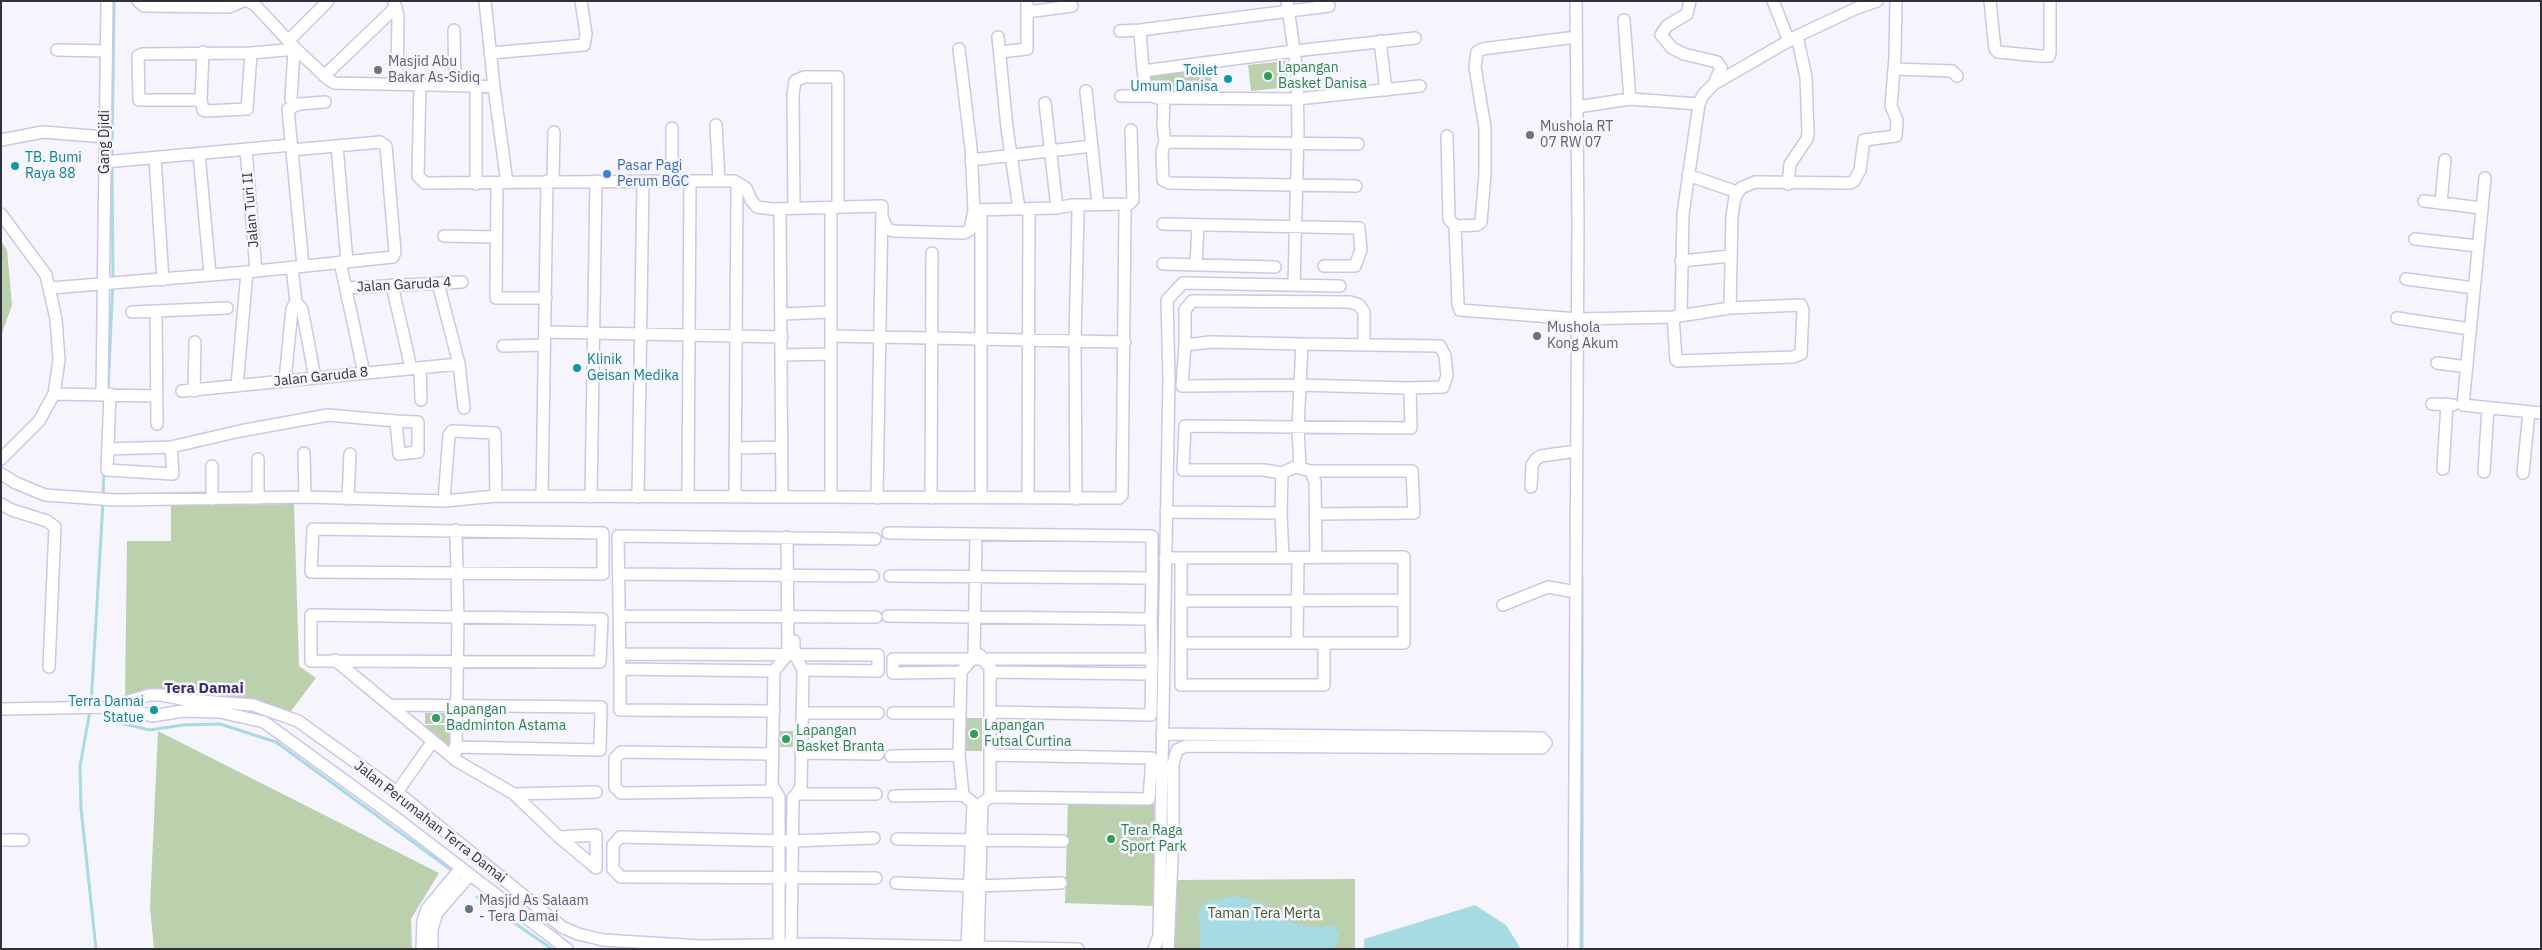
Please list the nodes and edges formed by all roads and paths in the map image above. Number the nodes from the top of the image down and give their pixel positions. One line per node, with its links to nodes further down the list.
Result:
1 (107, 1): 31 (street, Gang Djidi)
2 (138, 1): 13 (street)
3 (328, 1): 28 (street)
4 (485, 1): 34 (street)
5 (581, 1): 34 (street)
6 (1576, 1): 24 (street)
7 (1690, 1): 44 (street)
8 (1772, 1): 26 (street)
9 (1877, 1): 26 (street)
10 (1896, 1): 37 (street)
11 (1990, 1): 12 (street)
12 (2050, 1)
13 (251, 2): 28 (street)
14 (395, 4): 39 (street); 41 (street)
15 (1072, 6): 18 (street)
16 (1288, 6): 17 (street); 21 (street); 32 (street)
17 (1329, 6)
18 (1027, 7): 35 (street)
19 (1624, 20): 55 (street)
20 (454, 30): 43 (street)
21 (1140, 30): 22 (street); 38 (street)
22 (1120, 31)
23 (998, 37): 35 (street)
24 (1576, 37): 60 (street); 113 (street)
25 (1415, 38): 27 (street)
26 (1793, 39): 44 (street); 93 (street)
27 (1380, 41): 32 (street); 48 (street)
28 (293, 47): 36 (street); 39 (street); 53 (street)
29 (960, 49): 79 (street)
30 (57, 50): 31 (street)
31 (106, 51): 66 (street, Gang Djidi)
32 (1294, 51): 38 (street); 54 (street)
33 (203, 52): 36 (street); 56 (street); 56 (street)
34 (490, 52): 47 (street)
35 (1000, 52): 77 (street)
36 (250, 53): 56 (street)
37 (1894, 69): 40 (street); 93 (street)
38 (1143, 71): 51 (street)
39 (324, 76): 41 (street)
40 (1957, 76)
41 (397, 83): 42 (street)
42 (420, 84): 43 (street); 92 (street)
43 (455, 84): 45 (street)
44 (1714, 84): 59 (street)
45 (476, 86): 47 (street); 92 (street)
46 (1420, 86): 48 (street)
47 (494, 88): 91 (street)
48 (1386, 90): 54 (street)
49 (1086, 91): 72 (street)
50 (1121, 96): 51 (street)
51 (1150, 96): 52 (street)
52 (1164, 98): 54 (street); 68 (street)
53 (291, 99)
54 (1298, 99): 69 (street)
55 (1630, 99): 59 (street); 60 (street)
56 (201, 100)
57 (325, 102): 73 (street)
58 (1045, 104): 75 (street)
59 (1699, 104): 82 (street)
60 (1577, 107): 151 (street)
61 (716, 125): 89 (street)
62 (672, 128): 87 (street)
63 (1131, 130): 98 (street)
64 (554, 132): 84 (street)
65 (1446, 136): 113 (street)
66 (105, 137): 67 (street); 81 (street, Gang Djidi)
67 (1, 140)
68 (1165, 142): 69 (street); 94 (street)
69 (1298, 143): 70 (street); 94 (street)
70 (1358, 144)
71 (337, 146): 73 (street); 122 (street); 122 (street)
72 (1092, 146): 75 (street); 98 (street)
73 (292, 147): 74 (street); 125 (street)
74 (246, 150): 76 (street); 128 (street, Jalan Turi II)
75 (1050, 150): 77 (street); 101 (street)
76 (200, 154): 78 (street); 129 (street)
77 (1011, 156): 79 (street); 103 (street)
78 (155, 158): 81 (street); 131 (street)
79 (971, 160): 107 (street)
80 (2445, 160): 99 (street)
81 (105, 162): 133 (street, Gang Djidi)
82 (1688, 175): 96 (street); 121 (street)
83 (2485, 178): 102 (street)
84 (550, 181): 85 (street); 91 (street); 141 (street)
85 (596, 181): 86 (street); 154 (street)
86 (643, 181): 87 (street); 155 (street)
87 (672, 181): 88 (street)
88 (690, 181): 89 (street); 156 (street)
89 (719, 181): 90 (street)
90 (734, 181): 100 (street); 157 (street)
91 (502, 183): 92 (street); 116 (street)
92 (476, 184)
93 (1788, 184): 96 (street)
94 (1296, 185): 95 (street); 114 (street)
95 (1356, 186)
96 (1737, 192): 120 (street)
97 (2424, 202): 99 (street)
98 (1098, 204): 101 (street)
99 (2441, 204): 102 (street)
100 (794, 208): 104 (street); 104 (street)
101 (1057, 208): 103 (street)
102 (2482, 208): 118 (street)
103 (1024, 209): 107 (street); 163 (street)
104 (835, 210): 110 (street); 147 (street)
105 (1078, 212): 164 (street)
106 (1125, 212): 166 (street)
107 (977, 213): 110 (street); 162 (street)
108 (1, 214): 138 (street)
109 (780, 214): 148 (street)
110 (882, 215): 160 (street)
111 (1162, 224): 112 (street)
112 (1198, 225): 114 (street); 124 (street)
113 (1455, 226): 151 (street)
114 (1295, 228): 126 (street); 136 (street)
115 (444, 236): 116 (street)
116 (496, 237): 141 (street)
117 (2415, 239): 118 (street)
118 (2478, 246): 140 (street)
119 (932, 253): 161 (street)
120 (1730, 256): 121 (street); 144 (street)
121 (1681, 261): 149 (street)
122 (343, 262): 125 (street); 139 (street)
123 (1163, 264): 124 (street)
124 (1196, 265): 127 (street)
125 (297, 266): 128 (street); 142 (street)
126 (1324, 266)
127 (1276, 267)
128 (252, 271): 129 (street); 182 (street, Jalan Turi II)
129 (210, 274): 131 (street)
130 (2406, 279): 140 (street)
131 (163, 280): 133 (street)
132 (462, 282): 134 (street, Jalan Garuda 4)
133 (105, 283): 138 (street); 185 (street, Gang Djidi)
134 (438, 283): 135 (street, Jalan Garuda 4); 175 (street)
135 (392, 284): 139 (street, Jalan Garuda 4); 177 (street)
136 (1294, 285): 137 (street); 238 (street)
137 (1340, 286)
138 (51, 288): 184 (street)
139 (346, 288): 178 (street)
140 (2474, 288): 152 (street)
141 (546, 298): 153 (street)
142 (296, 302): 179 (street); 180 (street)
143 (227, 308): 145 (street)
144 (1730, 308): 149 (street); 149 (street)
145 (156, 311): 146 (street); 186 (street)
146 (132, 312)
147 (831, 312): 148 (street); 158 (street)
148 (782, 314): 159 (street)
149 (1677, 316): 151 (street)
150 (2397, 318): 152 (street)
151 (1578, 319): 203 (street)
152 (2470, 329): 176 (street)
153 (545, 332): 154 (street); 167 (street)
154 (594, 334): 155 (street); 222 (street)
155 (641, 335): 156 (street); 223 (street)
156 (689, 336): 157 (street); 224 (street)
157 (735, 336): 159 (street); 200 (street)
158 (832, 336): 160 (street); 172 (street)
159 (782, 337): 173 (street)
160 (880, 338): 161 (street); 228 (street)
161 (932, 339): 162 (street); 229 (street)
162 (981, 339): 163 (street); 230 (street)
163 (1027, 340): 164 (street); 231 (street)
164 (1075, 341): 166 (street); 234 (street)
165 (195, 342): 182 (street, Jalan Garuda 8)
166 (1125, 342): 234 (street)
167 (544, 344): 171 (street); 219 (street)
168 (1302, 344): 169 (street); 170 (street); 181 (street)
169 (1185, 345): 170 (street); 181 (street)
170 (1364, 345): 183 (street)
171 (503, 346)
172 (831, 354): 173 (street); 220 (street)
173 (782, 355): 199 (street)
174 (2437, 363): 176 (street)
175 (459, 364): 177 (street, Jalan Garuda 8); 191 (street)
176 (2467, 367): 190 (street)
177 (415, 368): 178 (street, Jalan Garuda 8); 187 (street)
178 (364, 373): 179 (street, Jalan Garuda 8)
179 (315, 378): 180 (street, Jalan Garuda 8)
180 (286, 380): 182 (street, Jalan Garuda 8)
181 (1300, 385): 183 (street); 197 (street)
182 (237, 386)
183 (1410, 388): 197 (street)
184 (54, 394): 185 (street); 206 (street)
185 (106, 394): 186 (street); 201 (street, Gang Djidi)
186 (156, 396): 196 (street)
187 (421, 400)
188 (2432, 404): 189 (street)
189 (2447, 404): 190 (street); 210 (street)
190 (2463, 405): 192 (street)
191 (464, 408)
192 (2488, 408): 193 (street); 212 (street)
193 (2528, 412): 194 (street); 214 (street)
194 (2541, 413)
195 (396, 421): 198 (street)
196 (157, 424)
197 (1298, 428): 209 (street); 213 (street)
198 (171, 447): 202 (street); 211 (street)
199 (782, 447): 200 (street); 227 (street)
200 (735, 448): 225 (street)
201 (108, 449): 202 (street); 211 (street, Gang Djidi)
202 (128, 449): 211 (street)
203 (1576, 451): 216 (street); 258 (street)
204 (304, 453): 221 (street)
205 (350, 454): 233 (street)
206 (1, 459)
207 (258, 459): 226 (street)
208 (212, 466): 232 (street)
209 (1306, 469): 213 (street); 240 (street); 240 (street)
210 (2443, 469)
211 (127, 471)
212 (2484, 472)
213 (1282, 473): 239 (street)
214 (2523, 473)
215 (1, 474): 232 (street)
216 (1531, 487)
217 (393, 488): 235 (street)
218 (496, 496): 219 (street); 236 (street); 236 (street)
219 (542, 496): 222 (street)
220 (831, 496): 227 (street); 228 (street)
221 (305, 497): 226 (street); 233 (street)
222 (591, 497): 223 (street)
223 (638, 497): 224 (street)
224 (688, 497): 225 (street)
225 (735, 497): 227 (street)
226 (258, 498): 232 (street)
227 (782, 498)
228 (877, 498): 229 (street)
229 (931, 498): 230 (street)
230 (981, 498): 231 (street)
231 (1028, 498): 234 (street)
232 (212, 499)
233 (348, 499): 235 (street)
234 (1076, 499)
235 (393, 501): 236 (street)
236 (444, 501)
237 (1, 504): 279 (street)
238 (1166, 512): 239 (street); 246 (street)
239 (1281, 513): 248 (street)
240 (1316, 514): 250 (street)
241 (456, 530): 251 (street); 251 (street); 251 (street)
242 (888, 533): 243 (street)
243 (979, 535): 256 (street); 257 (street)
244 (790, 536): 245 (street); 252 (street); 253 (street)
245 (875, 539)
246 (1165, 558): 247 (street); 296 (street)
247 (1181, 558): 248 (street); 261 (street)
248 (1283, 558): 249 (street)
249 (1298, 558): 250 (street); 259 (street)
250 (1316, 558): 260 (street)
251 (457, 574): 268 (street)
252 (619, 574): 253 (street); 263 (street)
253 (790, 574): 254 (street); 264 (street)
254 (873, 576)
255 (890, 576): 256 (street)
256 (978, 578): 257 (street); 267 (street)
257 (1152, 578): 269 (street)
258 (1576, 592): 262 (street); 340 (street)
259 (1298, 600): 260 (street); 261 (street); 271 (street)
260 (1404, 600): 272 (street)
261 (1181, 601): 270 (street)
262 (1503, 605)
263 (619, 616): 264 (street); 274 (street)
264 (790, 616): 266 (street); 273 (street)
265 (888, 616): 267 (street)
266 (876, 617)
267 (978, 617): 269 (street); 275 (street)
268 (458, 618): 277 (street); 278 (street); 278 (street)
269 (1151, 619): 276 (street)
270 (1181, 643): 271 (street); 272 (street)
271 (1298, 643): 272 (street)
272 (1324, 643)
273 (791, 653): 274 (street); 281 (street); 281 (street); 282 (street)
274 (620, 654): 280 (street)
275 (977, 657): 276 (street); 283 (street); 283 (street); 284 (street)
276 (1152, 659): 285 (street)
277 (335, 660): 278 (street); 286 (street)
278 (456, 661): 287 (street)
279 (48, 667)
280 (620, 668): 282 (street); 290 (street)
281 (803, 670): 292 (street)
282 (774, 671): 290 (street)
283 (961, 672): 295 (street)
284 (990, 672): 285 (street); 291 (street)
285 (1150, 674): 291 (street)
286 (391, 705): 287 (street); 297 (street)
287 (455, 705): 298 (street); 298 (street)
288 (109, 707): 289 (street); 307 (street, Jalan Perumahan Terra Damai); 325 (street, Jalan Perumahan Terra Damai)
289 (1, 709)
290 (774, 711): 301 (street)
291 (990, 712): 304 (street)
292 (802, 713): 293 (street); 300 (street)
293 (878, 713)
294 (893, 713): 295 (street)
295 (960, 713): 303 (street)
296 (1162, 734): 299 (street); 299 (street); 339 (street)
297 (433, 742): 306 (street); 307 (street)
298 (455, 747): 306 (street)
299 (1177, 750): 333 (street)
300 (801, 753): 302 (street); 313 (street)
301 (773, 754): 310 (street); 310 (street)
302 (878, 754)
303 (959, 755): 305 (street); 312 (street)
304 (990, 755): 315 (street); 315 (street)
305 (891, 756)
306 (457, 761): 309 (street)
307 (397, 792): 332 (street, Jalan Perumahan Terra Damai)
308 (596, 792): 309 (street)
309 (514, 794): 316 (street)
310 (777, 794): 313 (street); 321 (street)
311 (876, 794): 313 (street)
312 (963, 795): 314 (street); 315 (street)
313 (795, 796): 322 (street)
314 (894, 796)
315 (981, 801): 323 (street)
316 (559, 838)
317 (874, 838): 322 (street)
318 (898, 839): 323 (street)
319 (1, 840): 320 (street)
320 (23, 840)
321 (780, 840): 322 (street); 327 (street); 327 (street)
322 (792, 840): 328 (street)
323 (977, 840): 324 (street); 331 (street)
324 (1063, 841)
325 (466, 872): 335 (street); 336 (street); 337 (street, Jalan Perumahan Terra Damai)
326 (876, 878): 328 (street)
327 (779, 879): 328 (street); 332 (street)
328 (792, 879): 332 (street)
329 (896, 883): 331 (street)
330 (1061, 883): 331 (street)
331 (973, 885): 334 (street)
332 (785, 945): 334 (street, Jalan Perumahan Terra Damai)
333 (1169, 945)
334 (972, 947): 338 (street, Jalan Perumahan Terra Damai)
335 (422, 949)
336 (432, 949)
337 (567, 949)
338 (1078, 949)
339 (1154, 949)
340 (1574, 949)

